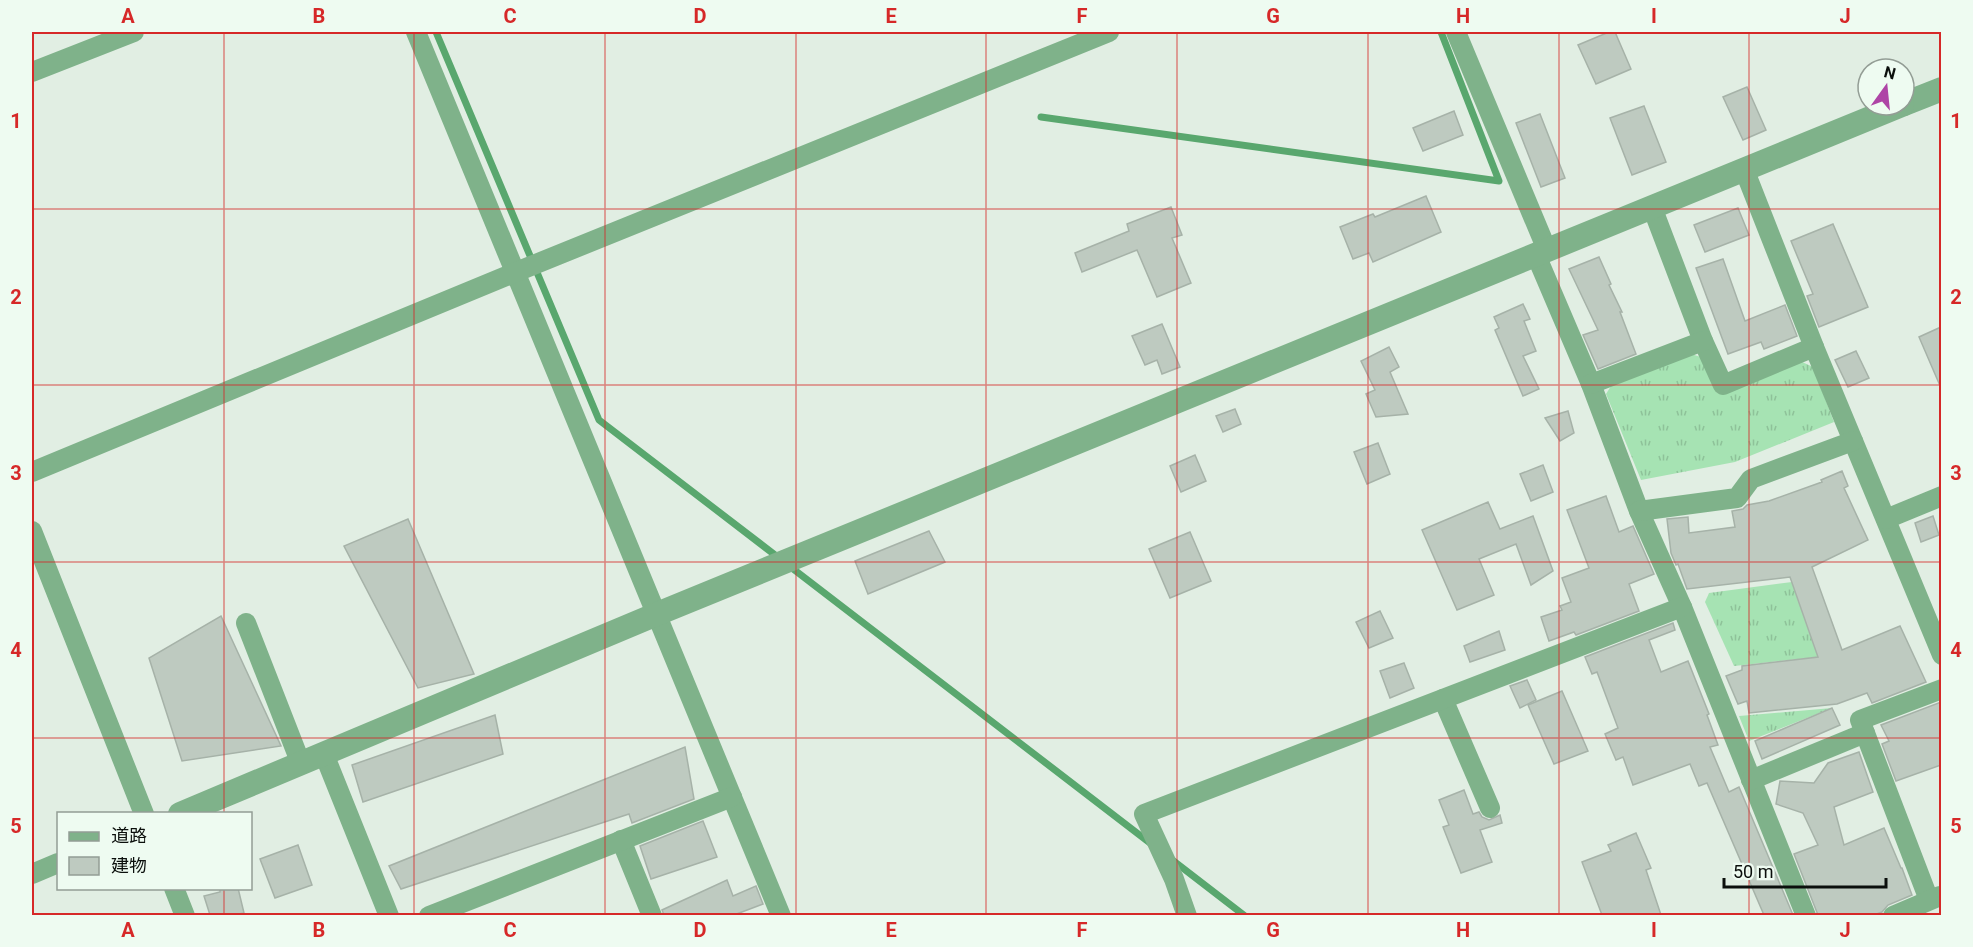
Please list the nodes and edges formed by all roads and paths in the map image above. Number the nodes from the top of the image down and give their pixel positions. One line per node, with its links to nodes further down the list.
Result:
1 (134, 32): 5 (street)
2 (416, 32): 12 (street)
3 (1109, 32): 12 (street)
4 (1456, 32): 11 (street)
5 (32, 72)
6 (1941, 89): 7 (street)
7 (1916, 100)
8 (1873, 117): 9 (street)
9 (1744, 169): 10 (street); 14 (street)
10 (1652, 207): 11 (street); 13 (street)
11 (1542, 252): 15 (street); 23 (street)
12 (516, 272): 17 (street); 23 (street)
13 (1703, 341): 14 (street); 15 (street)
14 (1814, 347): 16 (street)
15 (1590, 384): 19 (street)
16 (1853, 441): 19 (street); 20 (street)
17 (32, 472)
18 (1941, 496): 20 (street)
19 (1639, 511): 22 (street)
20 (1886, 519): 25 (street)
21 (32, 531): 34 (street)
22 (1682, 607): 27 (street); 31 (street)
23 (657, 614): 29 (street); 32 (street)
24 (246, 623): 30 (street)
25 (1941, 655)
26 (1941, 689): 28 (street)
27 (1443, 699): 33 (street); 46 (street)
28 (1865, 733): 31 (street); 40 (street)
29 (324, 754): 30 (street); 42 (street)
30 (301, 764): 35 (street)
31 (1751, 780): 47 (street)
32 (732, 797): 36 (street); 45 (street)
33 (1490, 808)
34 (144, 812)
35 (182, 812)
36 (621, 840): 43 (street); 44 (street)
37 (57, 863): 38 (street)
38 (32, 874)
39 (175, 890): 41 (street)
40 (1935, 898): 48 (street)
41 (185, 915)
42 (388, 915)
43 (429, 915)
44 (651, 915)
45 (781, 915)
46 (1187, 915)
47 (1806, 915)
48 (1893, 915)

